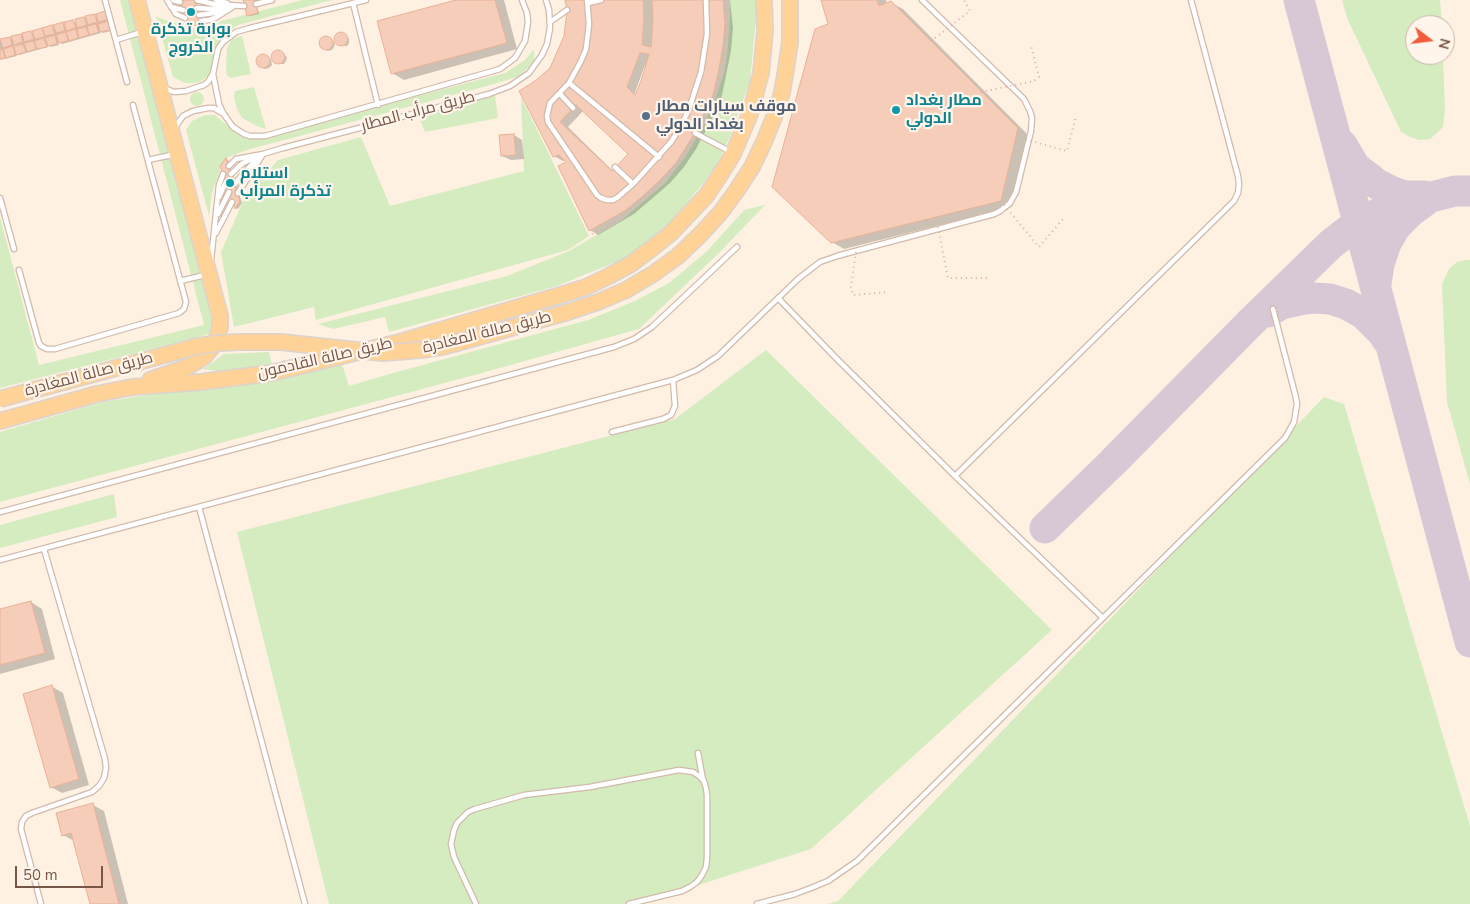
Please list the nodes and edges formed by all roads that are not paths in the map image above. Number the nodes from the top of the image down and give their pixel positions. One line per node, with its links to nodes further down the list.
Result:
1 (105, 0): 33 (lane)
2 (137, 0): 32 (main road)
3 (167, 0): 24 (lane)
4 (174, 0): 18 (lane)
5 (197, 0): 22 (lane)
6 (216, 0): 22 (lane)
7 (228, 0): 22 (lane)
8 (272, 0): 21 (lane)
9 (366, 0): 20 (lane)
10 (522, 0): 40 (lane)
11 (546, 0): 31 (lane, طريق مرأب المطار)
12 (601, 0): 19 (lane)
13 (706, 0): 48 (lane)
14 (764, 0): 47 (main road, طريق صالة القادمون)
15 (790, 0): 73 (main road, طريق صالة المغادرة, bridge)
16 (922, 0): 69 (lane)
17 (1191, 0): 76 (lane)
18 (180, 2)
19 (588, 2): 36 (lane)
20 (353, 3): 34 (lane); 40 (lane)
21 (256, 4)
22 (235, 6): 23 (lane); 25 (lane); 28 (lane); 30 (lane)
23 (244, 6)
24 (171, 7): 26 (lane); 29 (lane)
25 (197, 8)
26 (183, 10)
27 (566, 10): 31 (lane)
28 (199, 15)
29 (185, 18)
30 (201, 21)
31 (550, 22): 46 (lane, طريق مرأب المطار)
32 (145, 30): 33 (lane); 37 (main road)
33 (116, 40): 35 (lane)
34 (213, 74): 37 (lane); 42 (lane)
35 (127, 82)
36 (569, 83): 38 (lane); 48 (lane)
37 (159, 84): 44 (main road)
38 (560, 94): 41 (lane); 56 (lane)
39 (133, 105): 49 (lane)
40 (378, 105): 42 (lane)
41 (573, 108)
42 (223, 113): 44 (lane)
43 (695, 133): 47 (lane)
44 (173, 135): 45 (main road)
45 (178, 153): 49 (lane); 67 (main road)
46 (263, 154): 50 (lane, طريق مرأب المطار); 53 (lane); 55 (lane); 58 (lane)
47 (733, 154): 72 (main road, طريق صالة القادمون)
48 (659, 157): 56 (lane)
49 (148, 160): 68 (lane)
50 (229, 166)
51 (615, 167): 56 (lane)
52 (223, 174): 60 (lane)
53 (231, 174)
54 (226, 182): 60 (lane)
55 (235, 184)
56 (633, 184)
57 (229, 192): 62 (lane)
58 (238, 193)
59 (0, 198): 65 (lane)
60 (218, 200): 62 (lane)
61 (232, 202): 63 (lane)
62 (216, 218): 63 (lane)
63 (214, 236): 67 (lane)
64 (738, 247): 78 (lane)
65 (14, 249)
66 (20, 270): 68 (lane)
67 (209, 274): 68 (lane); 72 (main road)
68 (180, 281)
69 (778, 298): 71 (lane); 76 (lane)
70 (1273, 309): 81 (lane)
71 (673, 380): 75 (lane); 77 (lane)
72 (132, 387): 74 (main road, طريق صالة القادمون)
73 (0, 399)
74 (0, 421)
75 (612, 432)
76 (955, 476): 81 (lane)
77 (199, 507): 79 (lane); 85 (lane)
78 (0, 512)
79 (44, 549): 80 (lane); 84 (lane)
80 (0, 560)
81 (1103, 618): 88 (lane)
82 (698, 753): 83 (lane)
83 (704, 781): 86 (lane); 87 (lane)
84 (41, 904)
85 (305, 904)
86 (476, 904)
87 (629, 904)
88 (757, 904)

